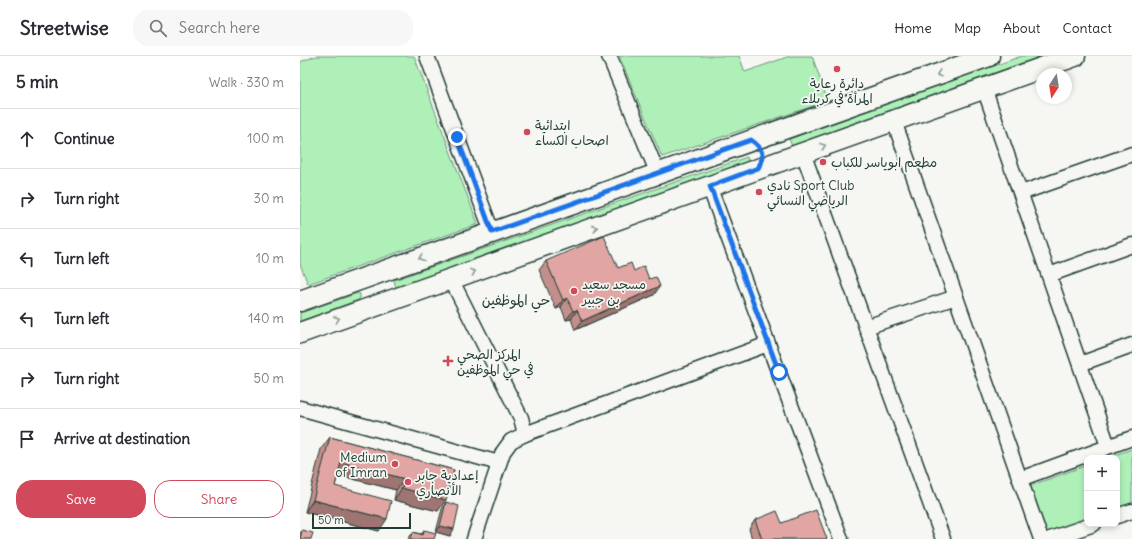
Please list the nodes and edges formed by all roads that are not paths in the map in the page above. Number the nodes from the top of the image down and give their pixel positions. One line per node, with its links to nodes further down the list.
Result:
1 (427, 56): 15 (street)
2 (609, 56): 12 (street)
3 (989, 56): 7 (main road, one-way to 7)
4 (1075, 56): 5 (main road)
5 (984, 88): 6 (main road); 14 (street)
6 (894, 121): 10 (main road, one-way to 6); 21 (street)
7 (781, 130): 8 (main road); 10 (main road)
8 (751, 140): 11 (main road); 12 (main road)
9 (1132, 154): 14 (street)
10 (798, 155): 11 (main road); 25 (street)
11 (758, 168): 13 (main road)
12 (658, 174): 15 (main road)
13 (710, 186): 19 (main road, one-way to 13); 27 (street)
14 (1021, 194): 18 (street)
15 (492, 232): 17 (main road, one-way to 17)
16 (1132, 245): 18 (street)
17 (383, 271): 20 (main road); 22 (main road)
18 (1049, 274): 29 (street)
19 (452, 279): 22 (main road); 31 (street)
20 (353, 282): 23 (main road); 24 (main road)
21 (956, 296): 25 (street); 35 (street)
22 (394, 299): 24 (main road)
23 (300, 301)
24 (363, 310): 26 (main road, one-way to 24)
25 (866, 327): 41 (street)
26 (300, 332)
27 (768, 344): 31 (street); 40 (street)
28 (1132, 345): 29 (street)
29 (1080, 364): 33 (street)
30 (300, 408): 34 (street)
31 (525, 434): 34 (street)
32 (1132, 438): 33 (street)
33 (1108, 446): 35 (street)
34 (499, 463): 39 (street)
35 (1020, 479): 42 (street)
36 (1132, 511): 37 (street)
37 (1120, 515)
38 (1085, 527): 43 (street)
39 (474, 539)
40 (841, 539)
41 (943, 539)
42 (1041, 539)
43 (1050, 539)

